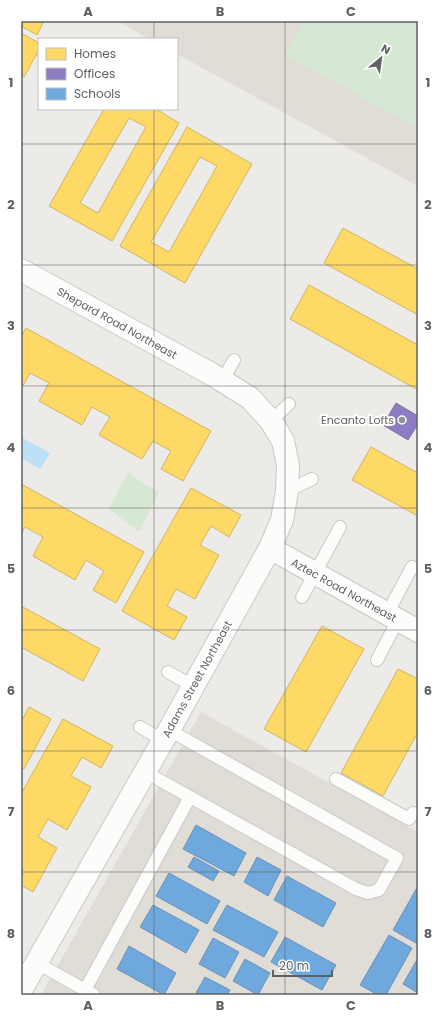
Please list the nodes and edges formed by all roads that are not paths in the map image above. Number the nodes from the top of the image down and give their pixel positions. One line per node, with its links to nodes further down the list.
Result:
1 (21, 270): 3 (street, Shepard Road Northeast)
2 (234, 360): 3 (lane)
3 (218, 378): 5 (street, Adams Street Northeast)
4 (289, 404): 5 (lane)
5 (271, 421): 7 (street, Adams Street Northeast)
6 (312, 479): 7 (lane)
7 (287, 491): 9 (street, Adams Street Northeast)
8 (340, 527): 11 (lane)
9 (270, 548): 11 (street, Aztec Road Northeast); 17 (street, Adams Street Northeast)
10 (412, 567): 13 (lane)
11 (315, 573): 12 (lane); 13 (street, Aztec Road Northeast)
12 (302, 596)
13 (392, 617): 14 (street, Aztec Road Northeast); 15 (lane)
14 (418, 631)
15 (377, 660)
16 (168, 672): 17 (lane)
17 (193, 686): 19 (street, Adams Street Northeast)
18 (140, 727): 19 (lane)
19 (166, 735): 20 (street, Adams Street Northeast); 22 (lane)
20 (145, 772): 22 (lane); 24 (street, Adams Street Northeast)
21 (336, 779): 23 (lane)
22 (190, 797): 26 (lane)
23 (413, 812)
24 (36, 963): 25 (street, Adams Street Northeast); 26 (lane)
25 (21, 990)
26 (90, 992)

